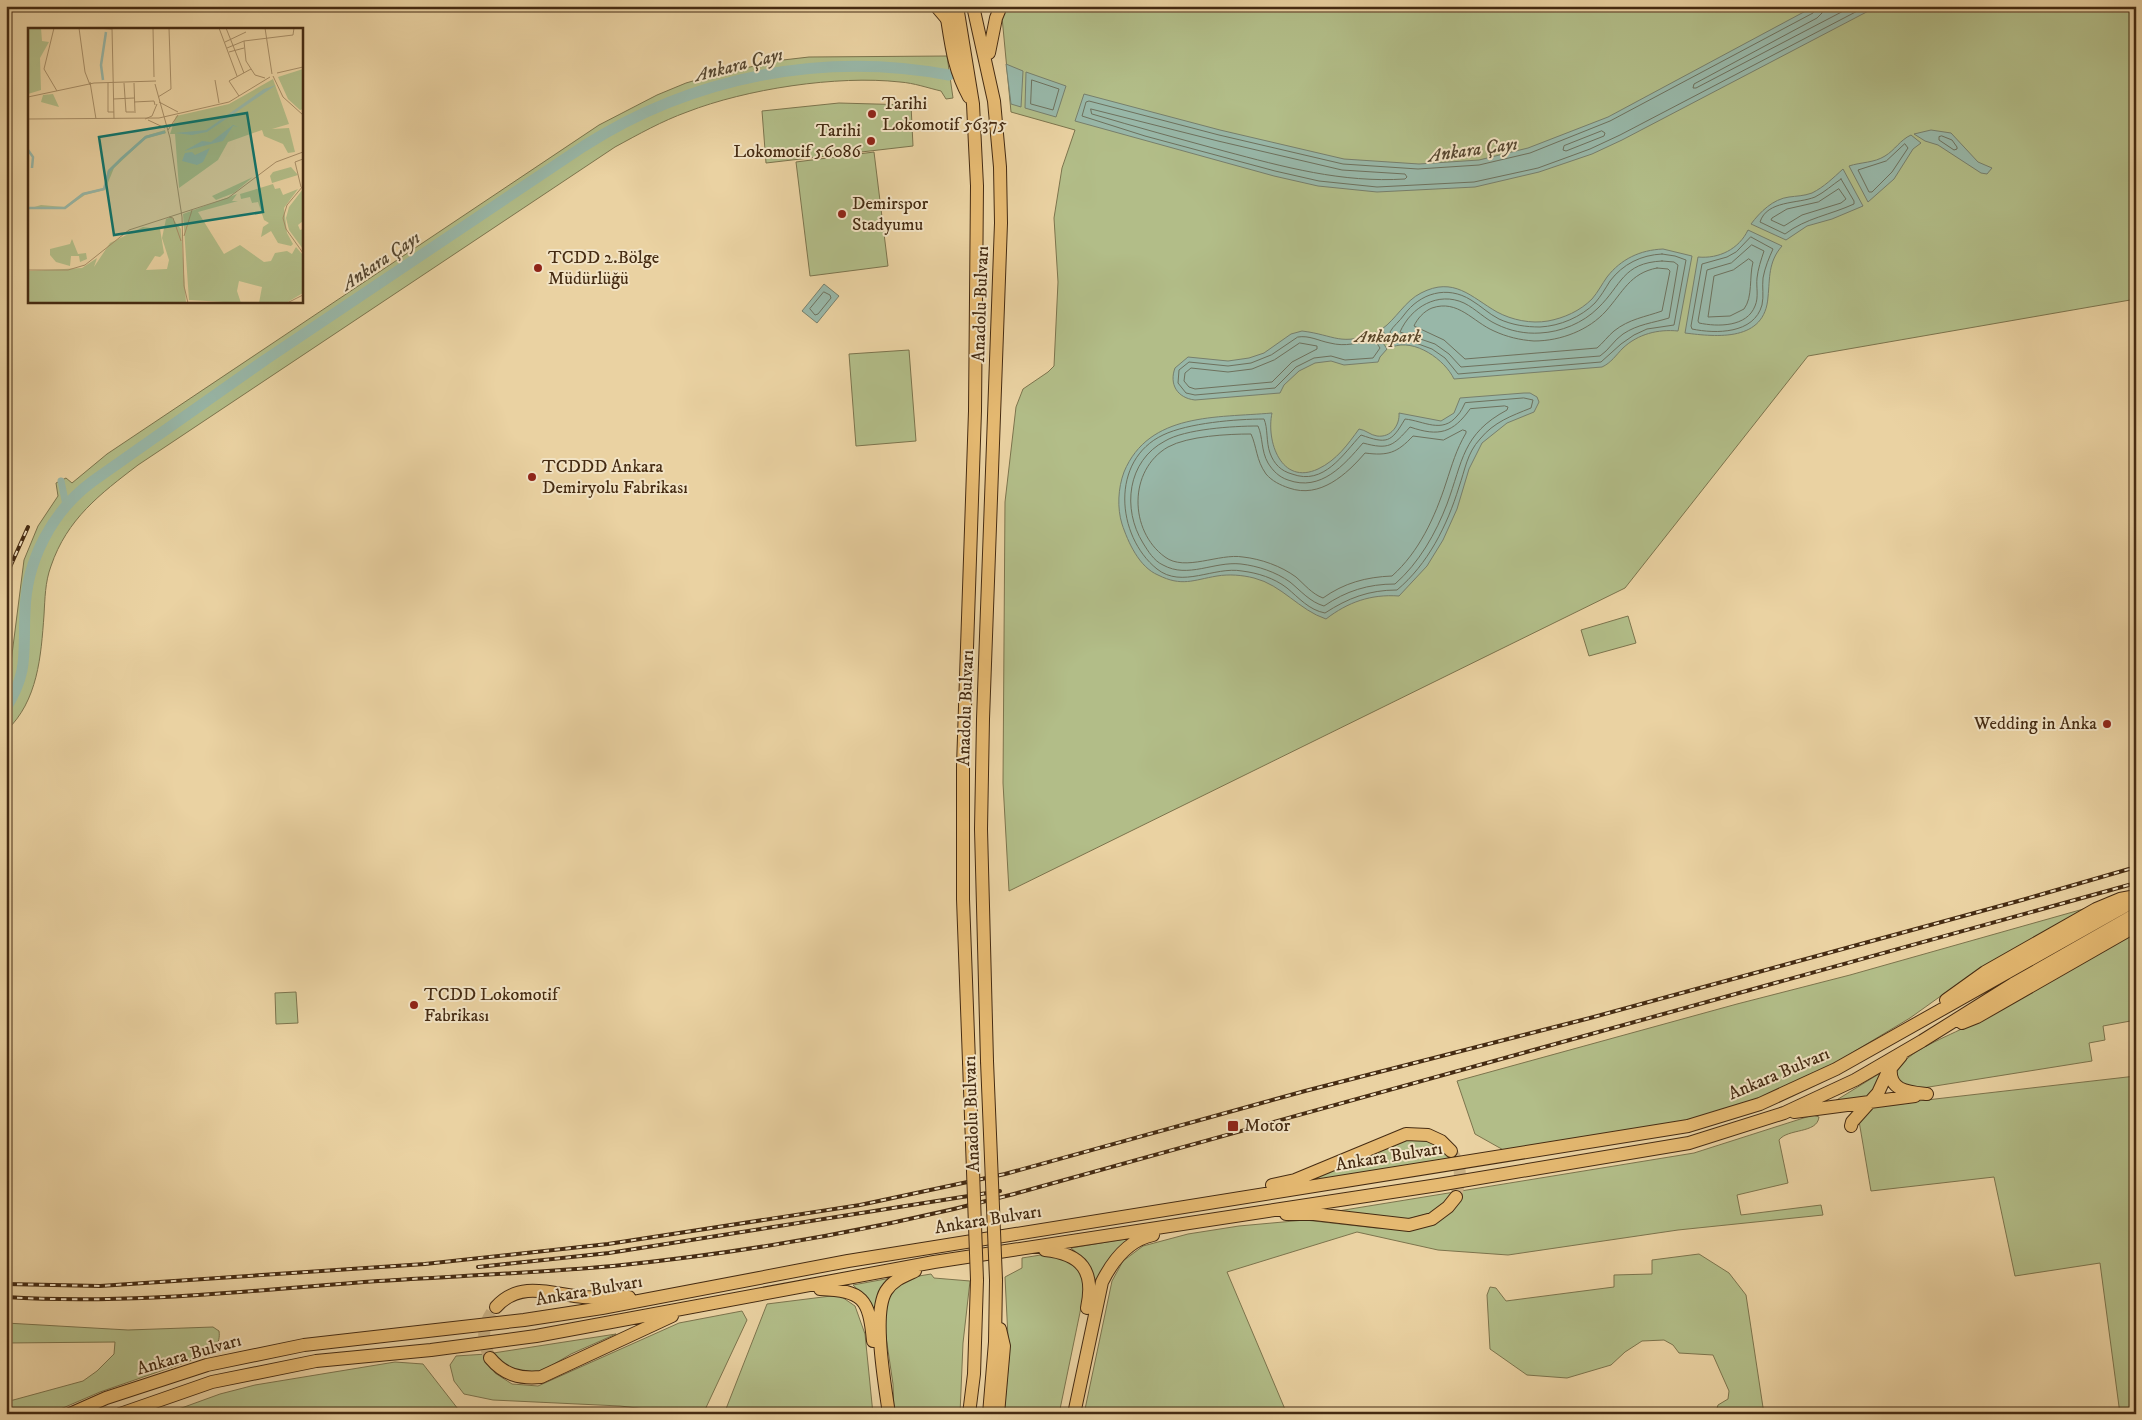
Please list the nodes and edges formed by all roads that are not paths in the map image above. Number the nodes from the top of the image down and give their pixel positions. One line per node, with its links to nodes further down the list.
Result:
1 (936, 6): 7 (main road)
2 (945, 6): 7 (main road)
3 (957, 6): 9 (main road, Anadolu Bulvarı)
4 (973, 6): 8 (main road)
5 (982, 6): 8 (main road)
6 (1001, 6): 8 (main road)
7 (947, 20): 9 (main road)
8 (986, 53): 32 (main road, Anadolu Bulvarı, bridge)
9 (973, 104): 29 (main road, Anadolu Bulvarı, bridge)
10 (2136, 896): 15 (main road, Ankara Bulvarı)
11 (2136, 900): 14 (main road, Ankara Bulvarı)
12 (2136, 914): 14 (main road, Ankara Bulvarı)
13 (2136, 926): 16 (main road, Ankara Bulvarı)
14 (2011, 979): 15 (main road, Ankara Bulvarı); 16 (main road, Ankara Bulvarı)
15 (1902, 1033): 23 (main road, Ankara Bulvarı)
16 (1922, 1041): 17 (main road); 19 (main road, Ankara Bulvarı)
17 (1896, 1060): 18 (main road); 18 (main road)
18 (1867, 1104): 19 (main road); 20 (main road)
19 (1784, 1113): 24 (main road, Ankara Bulvarı)
20 (1851, 1126)
21 (1451, 1151): 23 (main road)
22 (1456, 1197): 24 (main road)
23 (1154, 1211): 28 (main road, Ankara Bulvarı)
24 (1238, 1215): 25 (main road, Ankara Bulvarı); 43 (main road)
25 (1027, 1248): 26 (main road, Ankara Bulvarı); 42 (main road)
26 (934, 1262): 27 (main road, Ankara Bulvarı); 37 (main road)
27 (800, 1288): 31 (main road, Ankara Bulvarı); 36 (main road)
28 (699, 1289): 30 (main road); 34 (main road, Ankara Bulvarı)
29 (977, 1305): 38 (main road); 39 (main road, Anadolu Bulvarı)
30 (496, 1307)
31 (690, 1308): 33 (main road); 35 (main road, Ankara Bulvarı)
32 (996, 1309): 40 (main road, Anadolu Bulvarı); 41 (main road)
33 (490, 1358)
34 (70, 1414)
35 (120, 1414)
36 (880, 1414)
37 (889, 1414)
38 (962, 1414)
39 (969, 1414)
40 (989, 1414)
41 (998, 1414)
42 (1066, 1414)
43 (1074, 1414)

